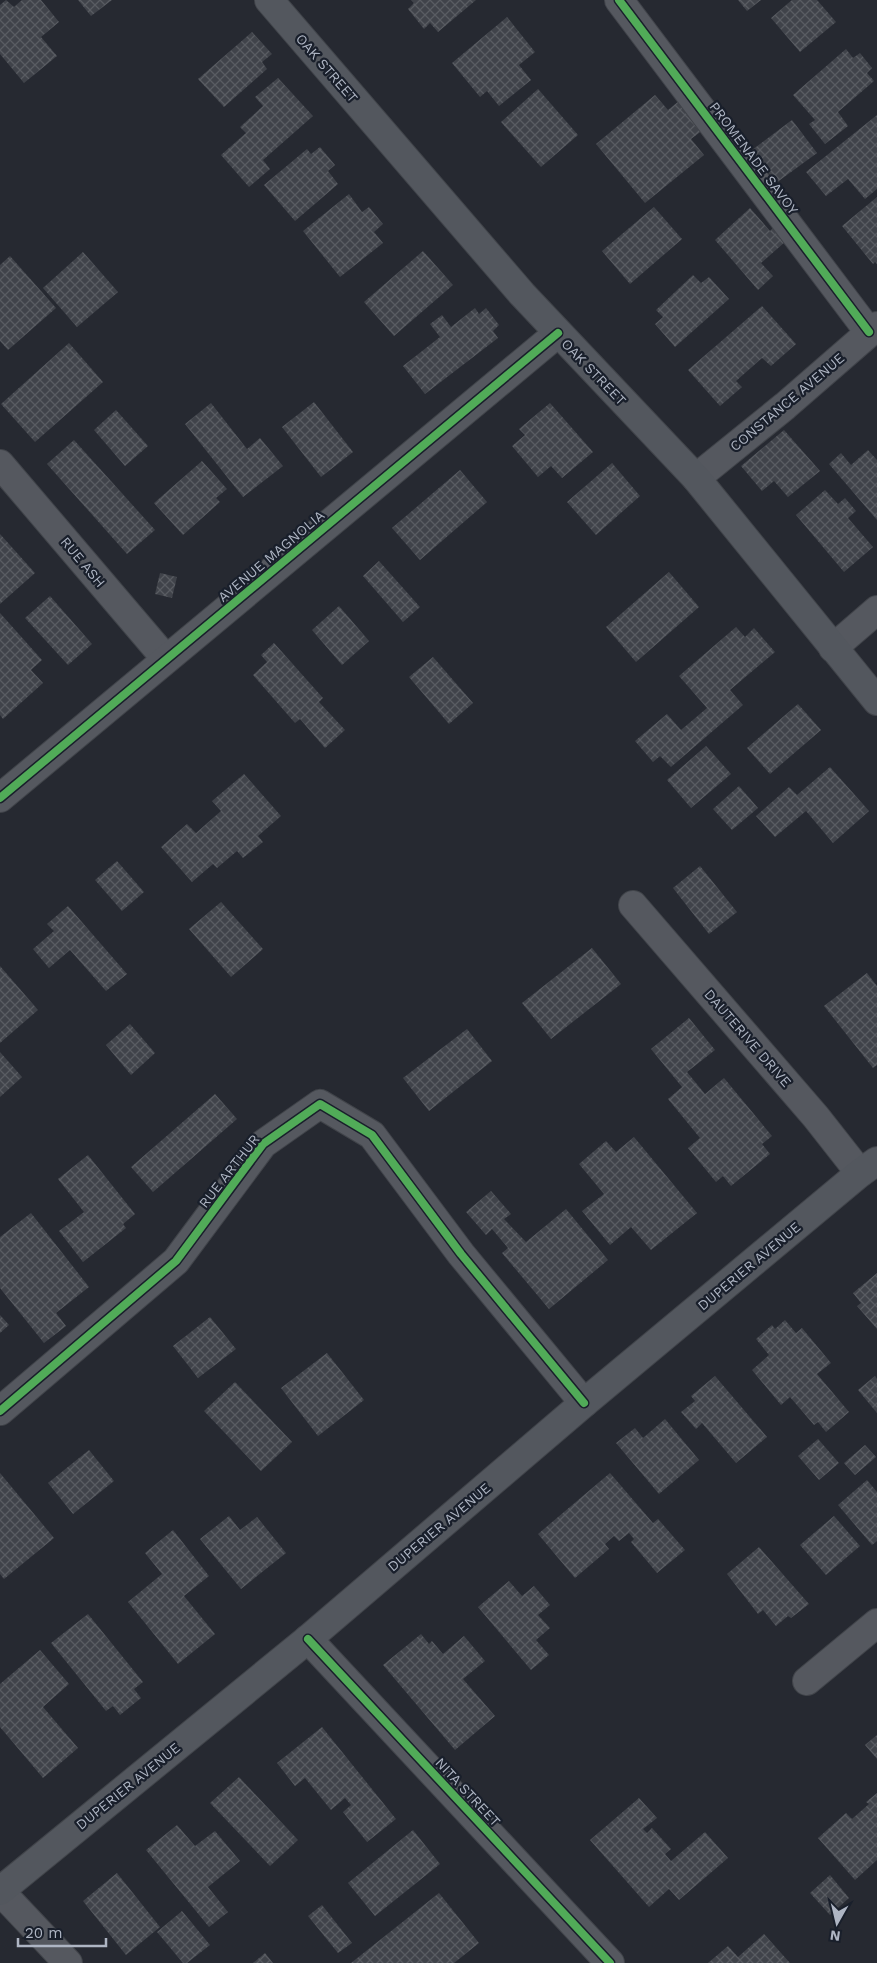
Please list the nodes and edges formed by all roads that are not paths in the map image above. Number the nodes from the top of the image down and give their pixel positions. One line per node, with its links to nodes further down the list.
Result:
1 (268, 0): 4 (main road, OAK STREET)
2 (619, 0): 3 (street, PROMENADE SAVOY)
3 (873, 329): 6 (street, CONSTANCE AVENUE)
4 (558, 334): 6 (main road, OAK STREET); 9 (street, AVENUE MAGNOLIA)
5 (0, 464): 9 (street, RUE ASH)
6 (696, 478): 8 (main road, OAK STREET)
7 (877, 610): 8 (street)
8 (833, 648): 10 (main road, OAK STREET)
9 (166, 660): 11 (street, AVENUE MAGNOLIA)
10 (877, 701)
11 (0, 798)
12 (633, 905): 13 (street, DAUTERIVE DRIVE)
13 (868, 1167): 14 (main road, DUPERIER AVENUE)
14 (584, 1403): 15 (street, RUE ARTHUR); 17 (main road, DUPERIER AVENUE)
15 (0, 1410)
16 (877, 1623): 18 (street)
17 (308, 1639): 19 (main road, DUPERIER AVENUE); 21 (street, NITA STREET)
18 (807, 1681)
19 (0, 1891): 20 (street)
20 (68, 1963)
21 (610, 1963)

